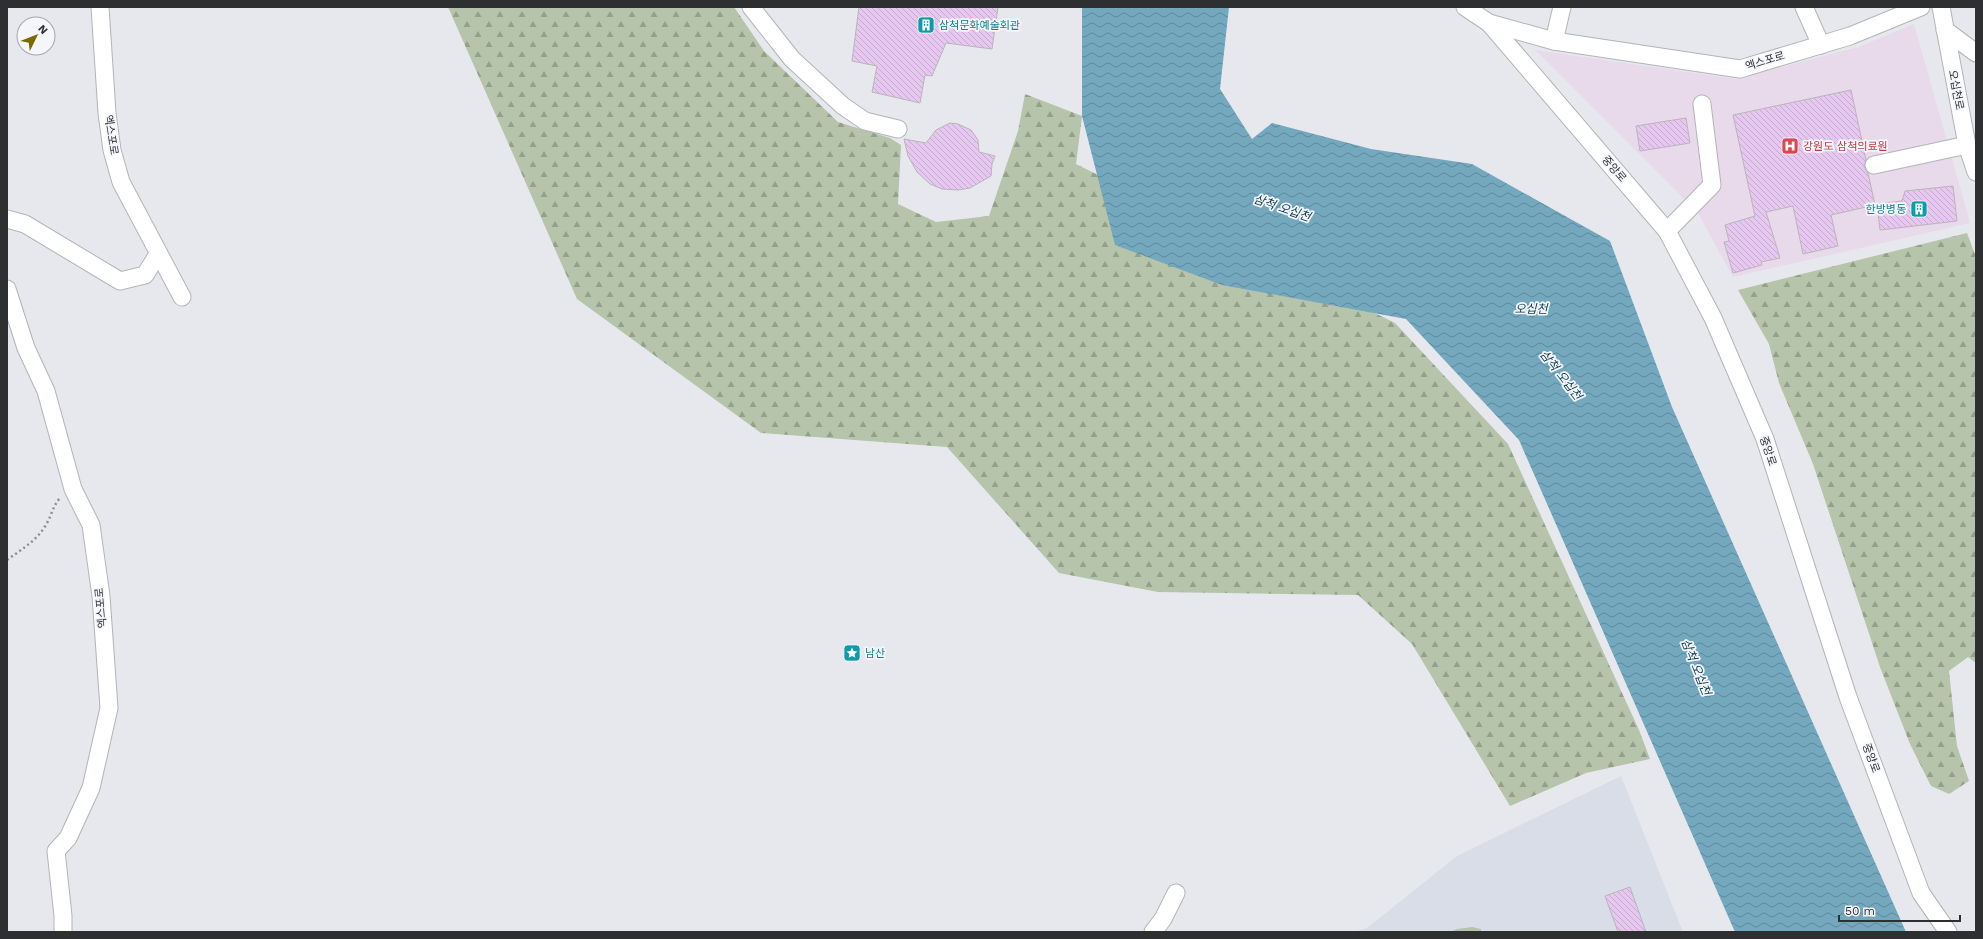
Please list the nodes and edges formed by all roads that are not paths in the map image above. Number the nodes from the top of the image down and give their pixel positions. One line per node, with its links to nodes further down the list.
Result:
1 (100, 7): 20 (street, 엑스포로)
2 (752, 7): 14 (street)
3 (1465, 7): 8 (street)
4 (1562, 7): 10 (street)
5 (1804, 7): 11 (street)
6 (1921, 7): 11 (street, 엑스포로)
7 (1941, 7): 9 (street, 오십천로)
8 (1489, 23): 10 (street, 엑스포로); 19 (street, 중앙로)
9 (1945, 30): 12 (street); 15 (street, 오십천로)
10 (1554, 41): 11 (street, 엑스포로)
11 (1821, 45)
12 (1976, 53)
13 (1702, 104): 19 (street)
14 (898, 129)
15 (1971, 139): 16 (street); 17 (street, 오십천로)
16 (1874, 165)
17 (1976, 172)
18 (7, 219): 20 (street)
19 (1667, 232): 26 (street, 중앙로)
20 (158, 254): 22 (street, 엑스포로)
21 (7, 289): 24 (street, 엑스포로)
22 (182, 297)
23 (1176, 893): 25 (street)
24 (63, 932)
25 (1153, 932)
26 (1948, 932)

